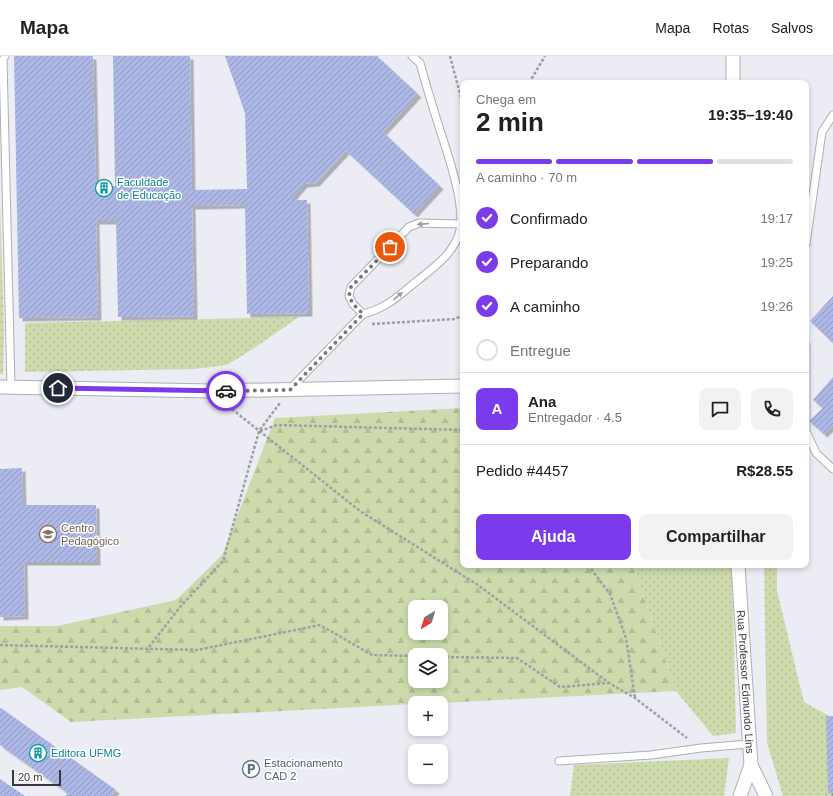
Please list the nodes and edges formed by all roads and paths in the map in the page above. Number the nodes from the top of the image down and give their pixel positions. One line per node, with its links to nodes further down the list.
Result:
1 (5, 56): 18 (lane)
2 (412, 56): 10 (lane)
3 (450, 56): 8 (path)
4 (545, 56): 6 (path)
5 (733, 56): 7 (street)
6 (531, 80)
7 (733, 80)
8 (460, 94)
9 (833, 115): 11 (lane)
10 (460, 216)
11 (809, 223)
12 (460, 224): 14 (lane, one-way to 14)
13 (460, 229): 14 (lane, one-way to 13)
14 (363, 314): 16 (lane)
15 (460, 316): 16 (path)
16 (352, 326): 19 (lane)
17 (460, 386): 19 (street)
18 (6, 387): 20 (street)
19 (290, 390): 20 (street); 22 (path)
20 (211, 391): 22 (path)
21 (460, 430): 22 (path)
22 (259, 431): 28 (path); 31 (path)
23 (809, 438): 24 (lane)
24 (833, 469)
25 (590, 568): 32 (path)
26 (738, 568): 33 (street, Rua Professor Edmundo Lins)
27 (0, 645): 28 (path)
28 (149, 648): 29 (path)
29 (408, 656)
30 (448, 657): 31 (path)
31 (608, 683): 32 (path)
32 (635, 698): 34 (path)
33 (749, 744): 34 (lane); 36 (street, Rua Professor Edmundo Lins)
34 (701, 748): 35 (lane)
35 (559, 761)
36 (751, 765): 37 (street, Rua Professor Edmundo Lins); 38 (street)
37 (740, 796)
38 (766, 796)

